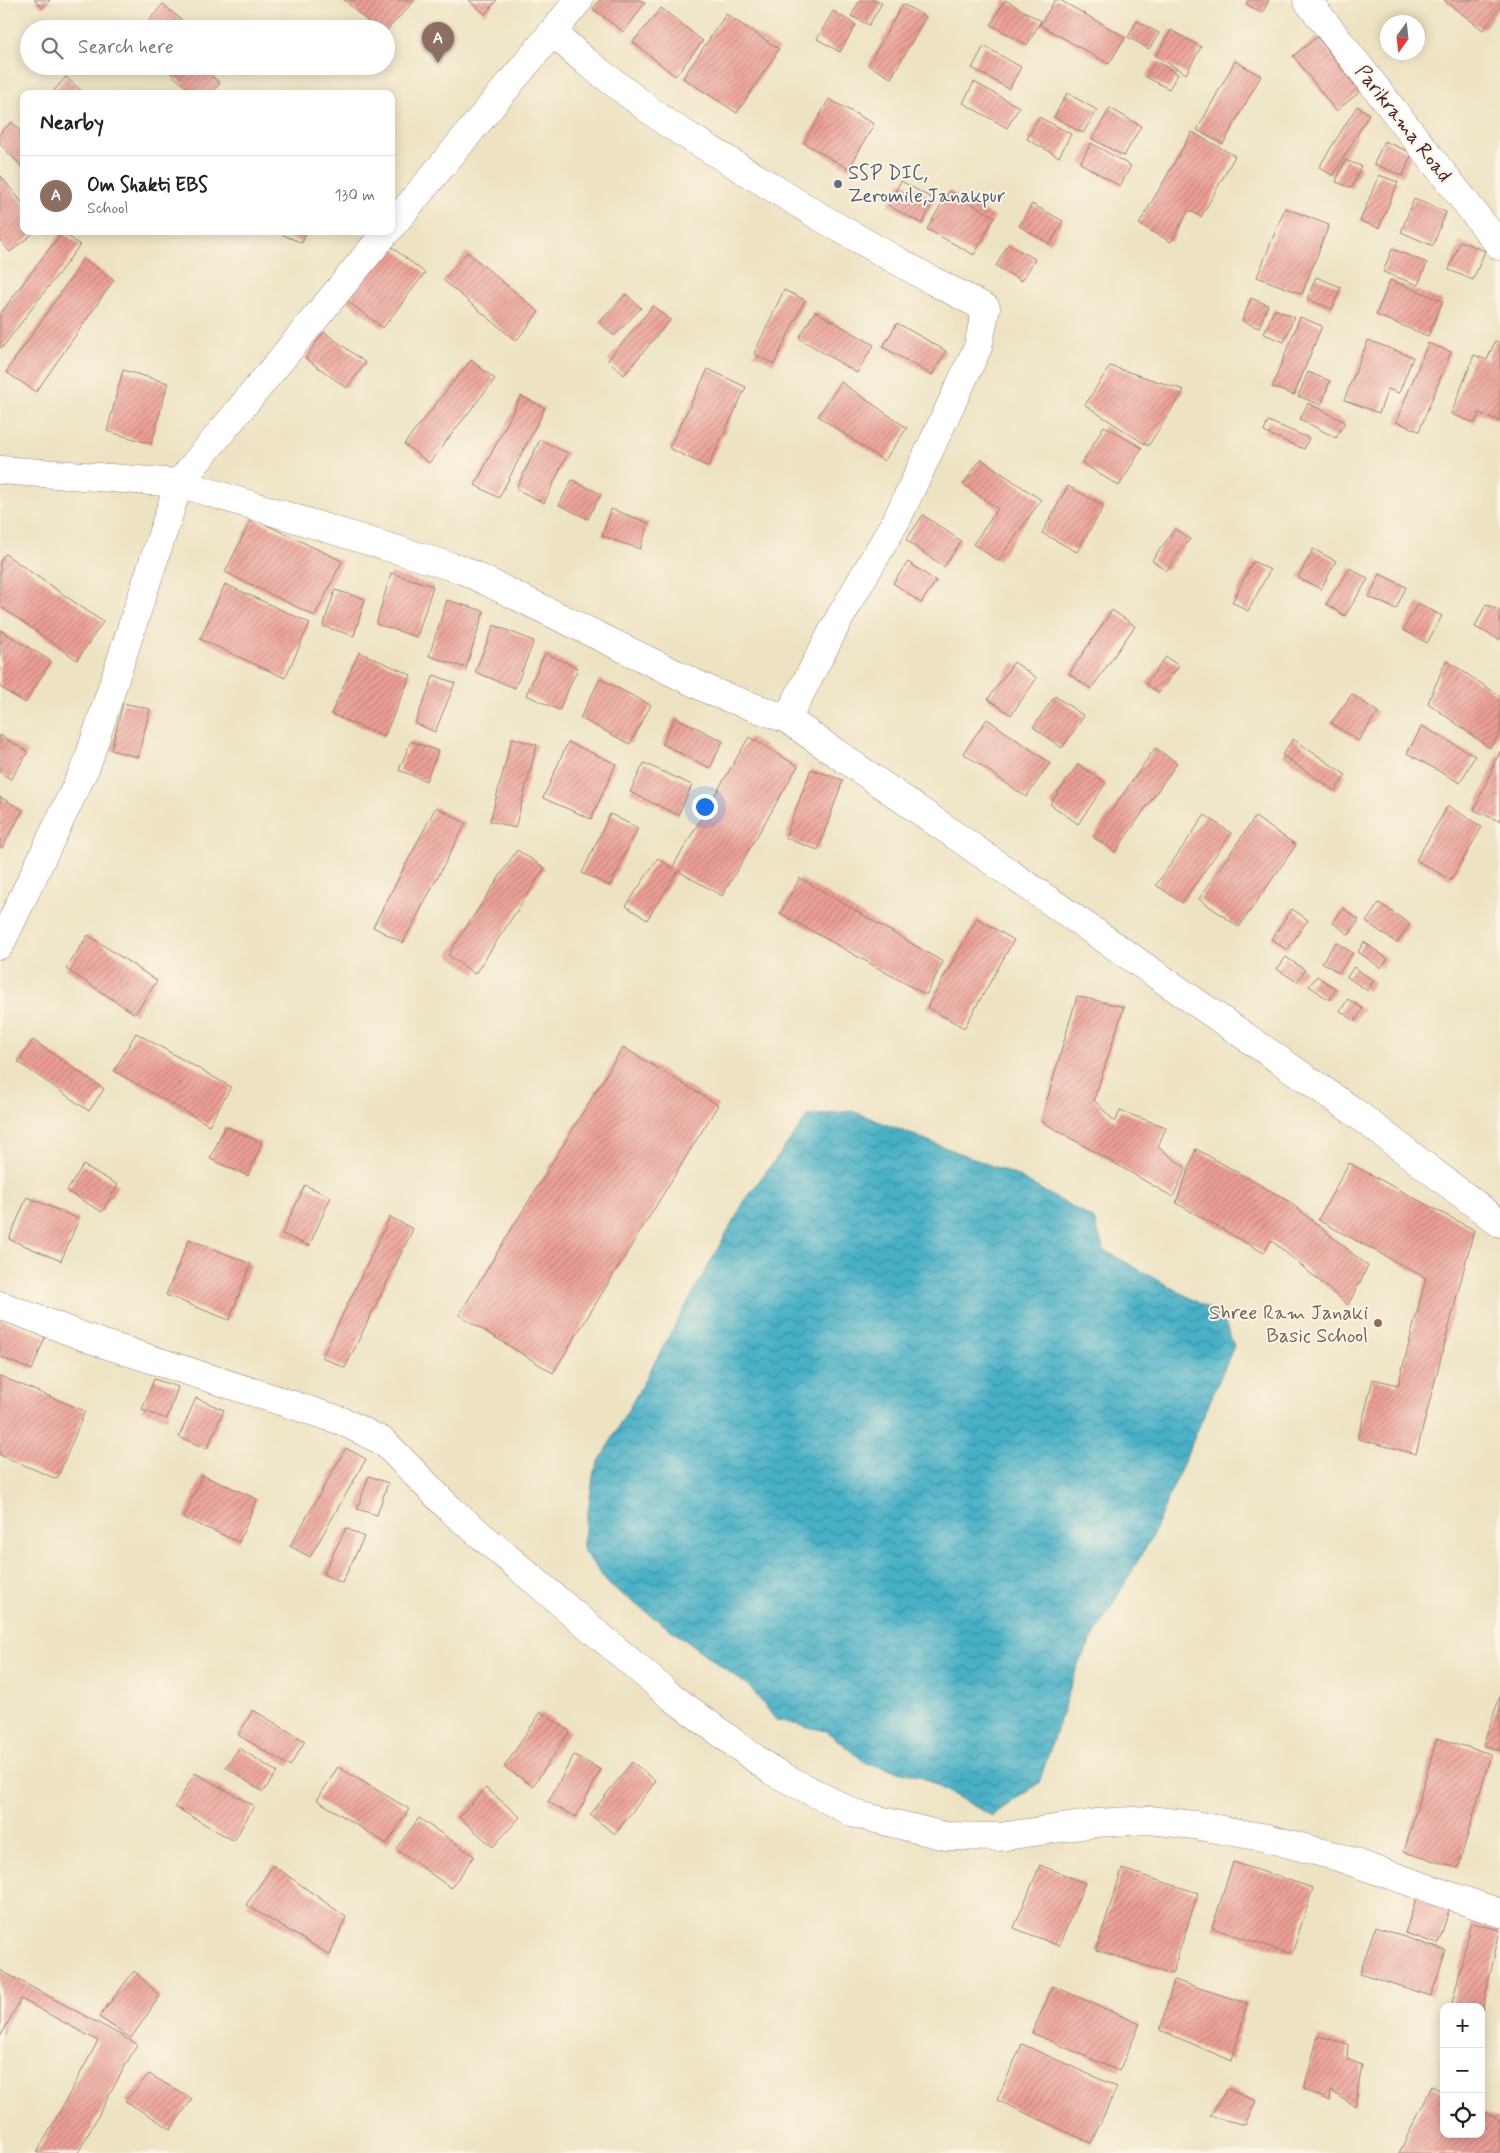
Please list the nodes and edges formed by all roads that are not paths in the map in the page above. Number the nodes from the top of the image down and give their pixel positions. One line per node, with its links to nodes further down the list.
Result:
1 (579, 0): 3 (street)
2 (1307, 0): 6 (street, Parikrama Road)
3 (553, 32): 4 (street); 9 (street)
4 (395, 222)
5 (384, 235): 8 (street)
6 (1500, 246)
7 (0, 470): 8 (street)
8 (179, 483): 9 (street); 10 (street)
9 (787, 719): 11 (street)
10 (0, 945)
11 (1500, 1223)
12 (0, 1305): 13 (street)
13 (1500, 1913)

